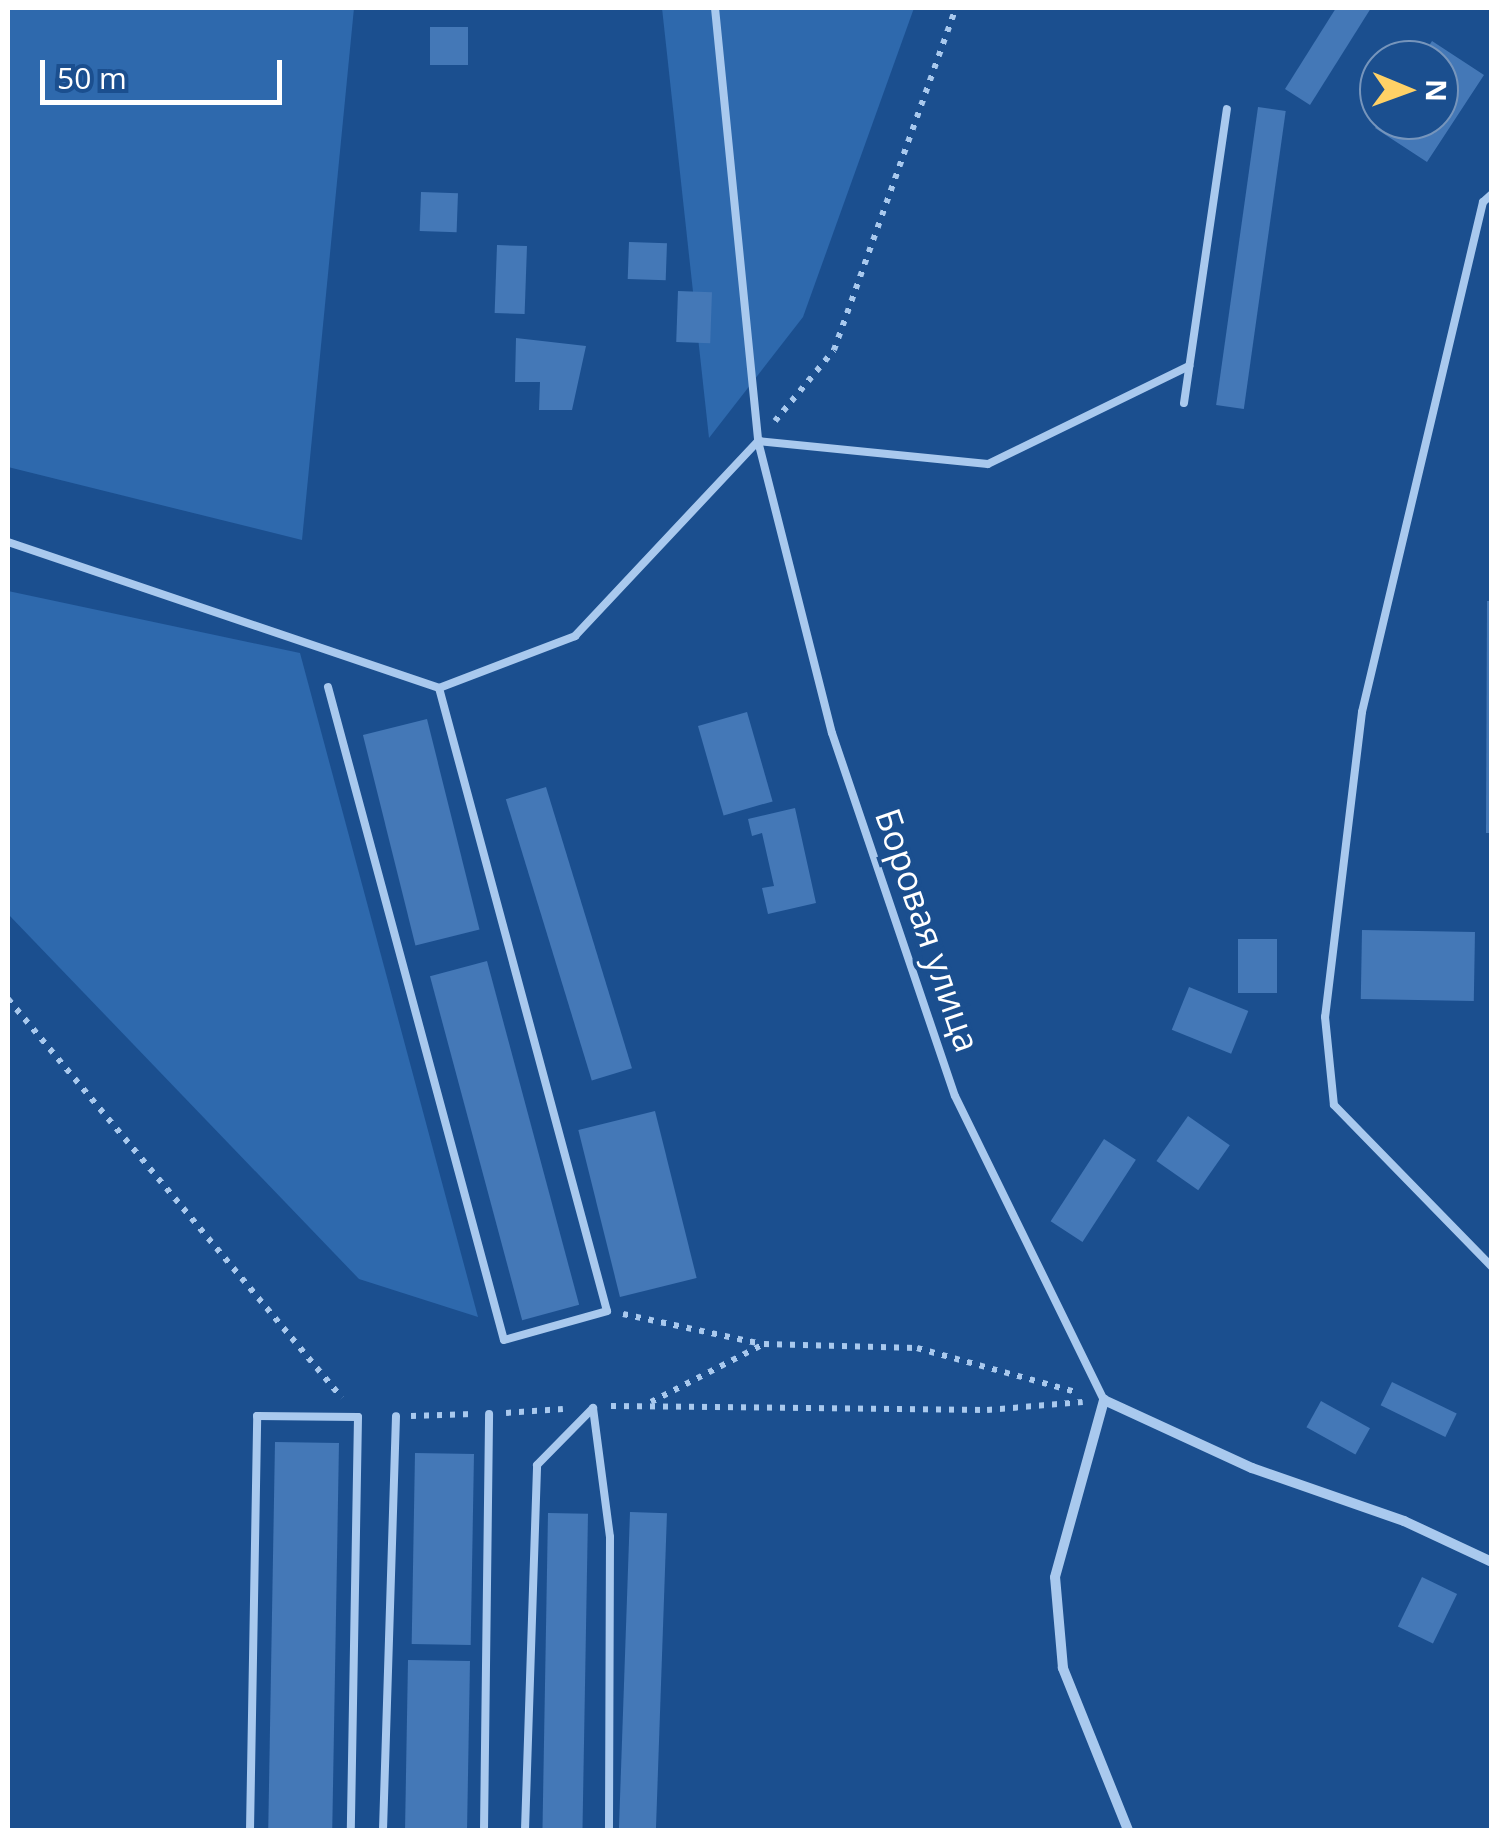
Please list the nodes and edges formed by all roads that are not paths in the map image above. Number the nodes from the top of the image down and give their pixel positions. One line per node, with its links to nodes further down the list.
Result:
1 (715, 8): 6 (lane, Боровая улица)
2 (1227, 109): 4 (lane)
3 (1492, 194): 10 (lane)
4 (1190, 366): 5 (lane); 6 (lane)
5 (1184, 403)
6 (758, 441): 9 (lane); 11 (lane, Боровая улица)
7 (8, 542): 9 (lane)
8 (328, 687): 9 (lane)
9 (439, 688)
10 (1492, 1267)
11 (1104, 1400): 14 (street); 21 (street)
12 (489, 1414): 18 (lane)
13 (396, 1416): 17 (lane)
14 (1492, 1562)
15 (250, 1830): 16 (lane)
16 (351, 1830)
17 (384, 1830)
18 (484, 1830)
19 (526, 1830): 20 (lane)
20 (609, 1830)
21 (1128, 1830)

